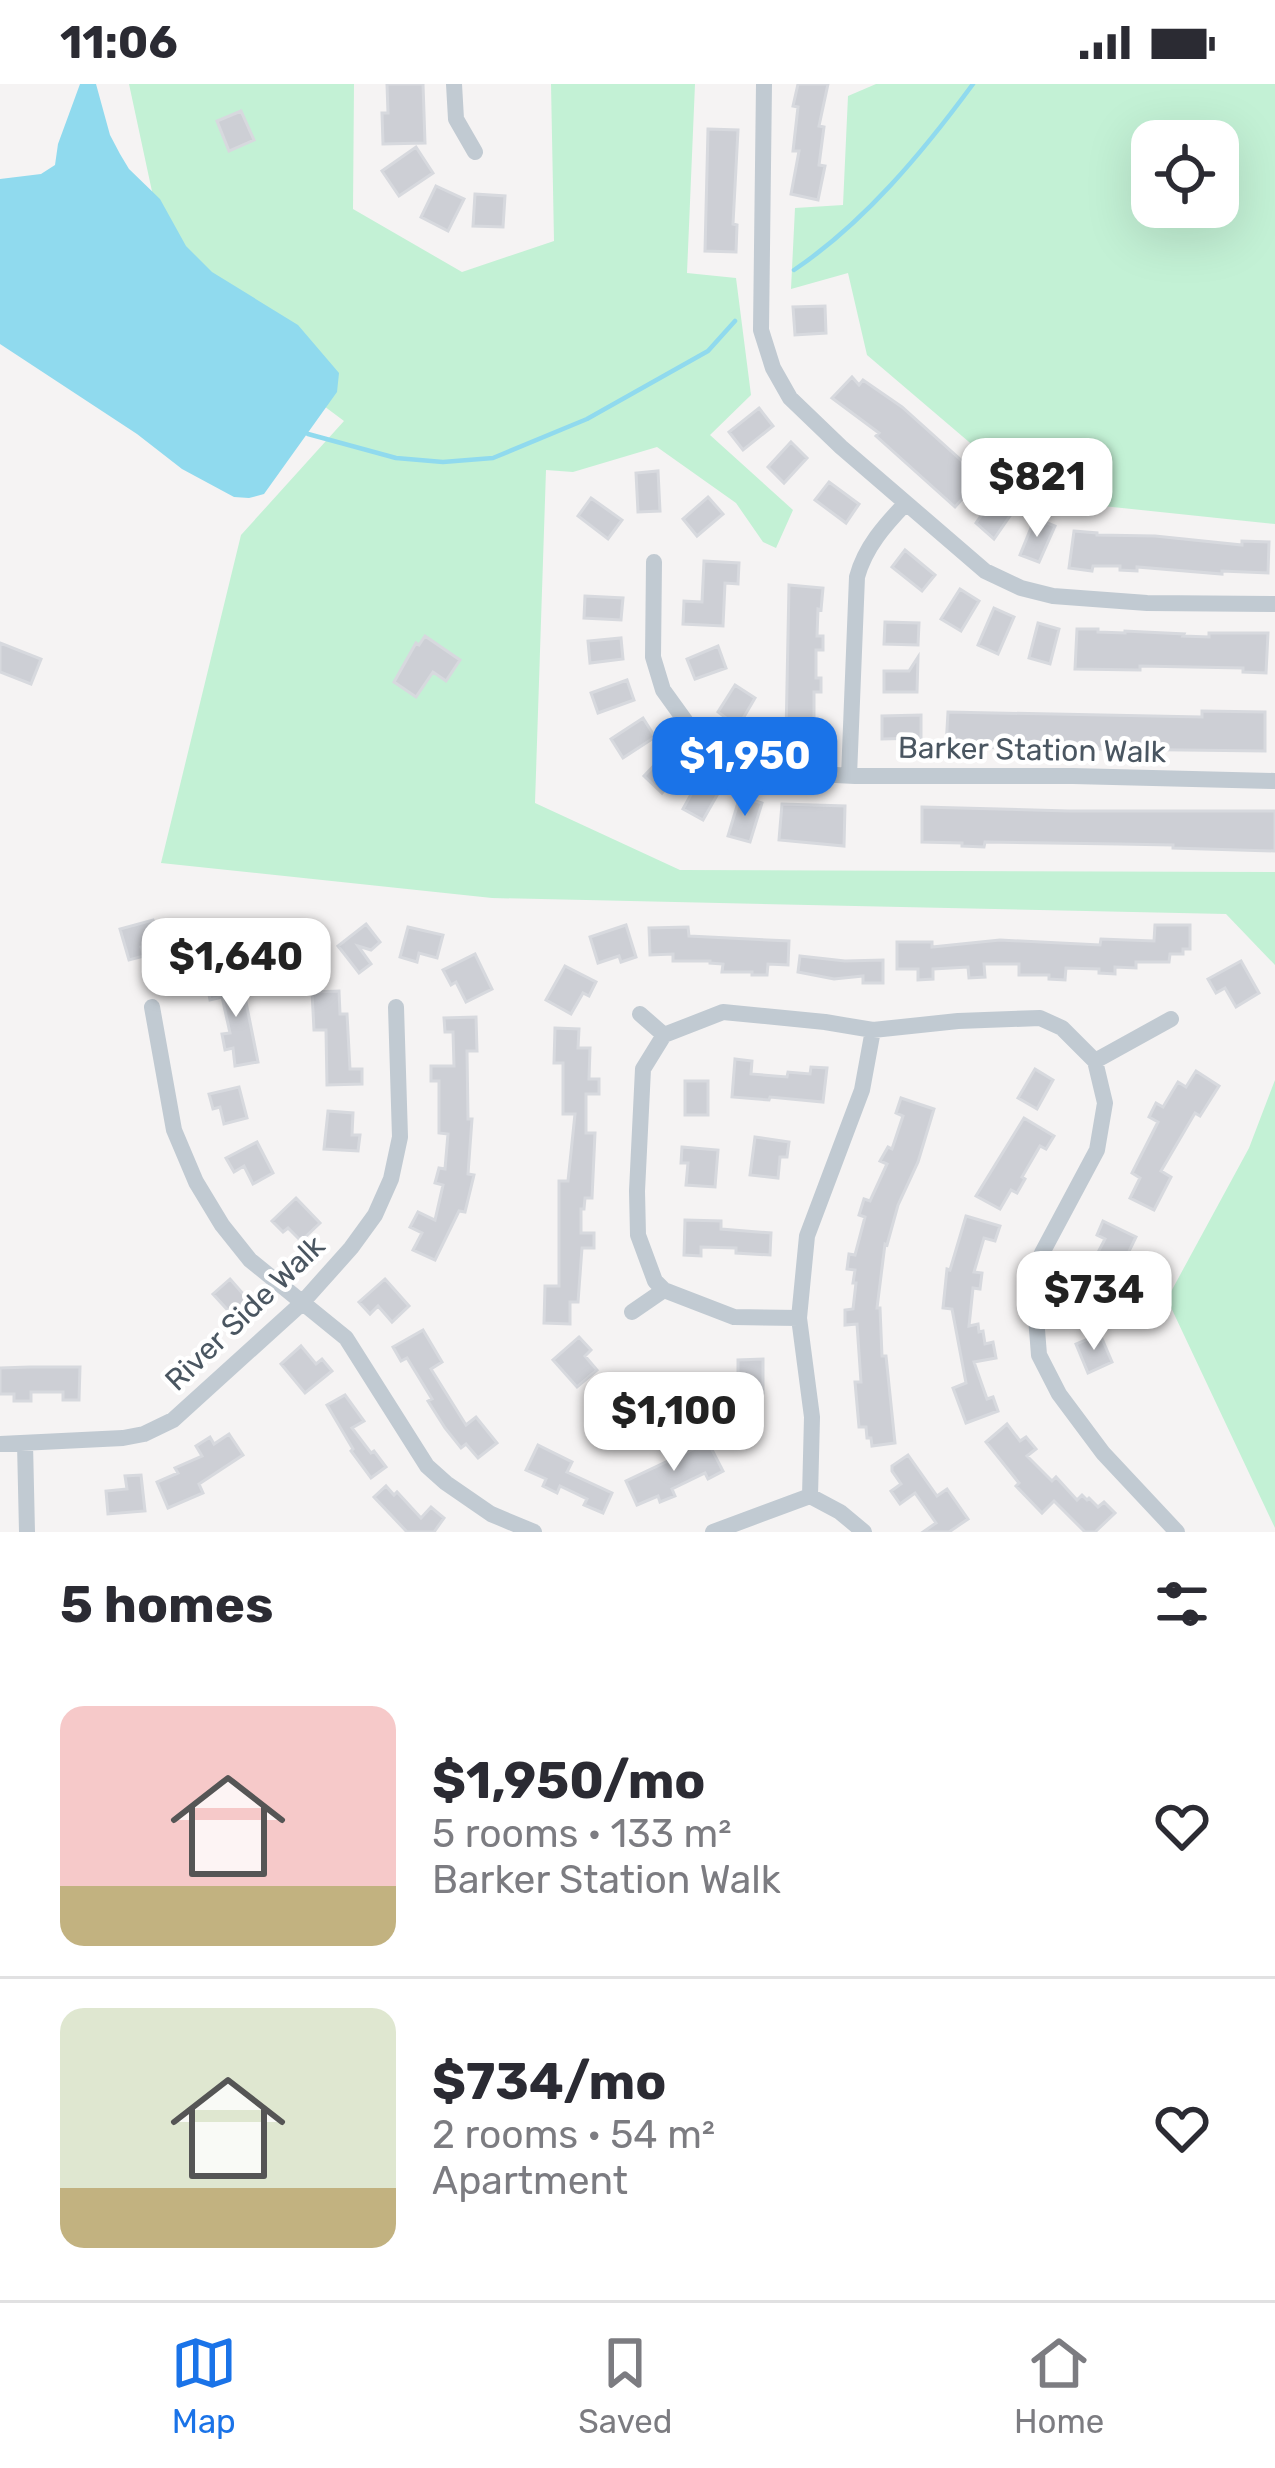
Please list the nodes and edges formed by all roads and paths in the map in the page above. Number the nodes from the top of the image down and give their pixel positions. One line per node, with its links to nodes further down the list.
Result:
1 (454, 84): 3 (street)
2 (764, 84): 4 (street)
3 (475, 152)
4 (905, 502): 6 (street); 7 (street)
5 (654, 562): 7 (street, Barker Station Walk)
6 (1275, 604)
7 (849, 776): 8 (street, Barker Station Walk)
8 (1275, 781)
9 (152, 1006): 17 (street)
10 (396, 1006): 17 (street, River Side Walk)
11 (640, 1014): 14 (street)
12 (1171, 1019): 15 (street)
13 (873, 1030): 14 (street); 15 (street); 19 (street)
14 (664, 1035): 16 (street)
15 (1095, 1061): 27 (street)
16 (664, 1290): 18 (street); 19 (street)
17 (301, 1304): 21 (street, River Side Walk); 24 (street)
18 (632, 1312)
19 (800, 1318): 22 (street)
20 (0, 1444): 21 (street, River Side Walk)
21 (25, 1444): 23 (street)
22 (810, 1496): 25 (street); 26 (street)
23 (27, 1532)
24 (534, 1532)
25 (713, 1532)
26 (864, 1532)
27 (1177, 1532)

